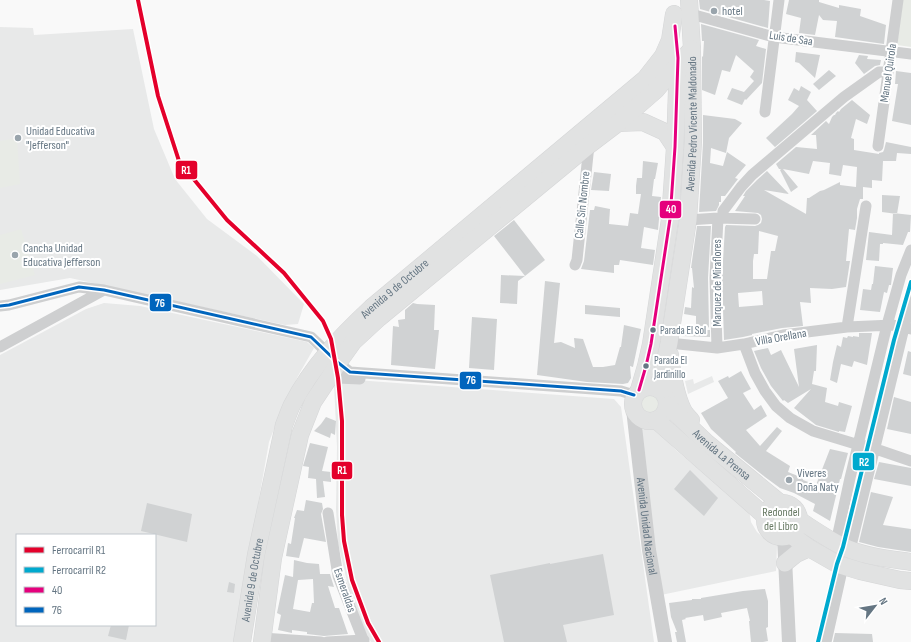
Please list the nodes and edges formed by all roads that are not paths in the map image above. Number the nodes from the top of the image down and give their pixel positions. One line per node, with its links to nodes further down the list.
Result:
1 (779, 0): 5 (street)
2 (898, 0): 7 (street, Manuel Quirola)
3 (673, 7): 4 (street, Luis de Saa); 9 (main road, Avenida Pedro Vicente Maldonado); 32 (main road, Avenida 9 de Octubre)
4 (690, 7): 5 (street, Luis de Saa); 6 (main road, Avenida Pedro Vicente Maldonado)
5 (774, 37): 7 (street, Luis de Saa); 11 (street)
6 (692, 49): 9 (main road, Avenida 9 de Octubre); 19 (main road, Avenida Pedro Vicente Maldonado)
7 (891, 52): 8 (street, Luis de Saa); 10 (street, Manuel Quirola)
8 (911, 54)
9 (678, 64): 12 (main road, Avenida 9 de Octubre); 15 (main road, Avenida Pedro Vicente Maldonado)
10 (888, 73): 14 (street, Manuel Quirola); 17 (street)
11 (765, 112)
12 (618, 122): 13 (main road, Avenida 9 de Octubre); 15 (main road)
13 (589, 145): 21 (street, Calle Sin Nombre); 32 (main road, Avenida 9 de Octubre)
14 (878, 146)
15 (675, 147): 35 (main road, Avenida Pedro Vicente Maldonado)
16 (866, 206): 26 (street)
17 (720, 218): 18 (street); 19 (street); 31 (street, Marquez de Miraflores)
18 (755, 219)
19 (688, 220): 28 (main road, Avenida Pedro Vicente Maldonado)
20 (911, 250): 25 (street)
21 (575, 265)
22 (104, 290): 24 (street); 30 (street); 32 (street)
23 (911, 299): 27 (street)
24 (0, 306)
25 (890, 325): 26 (street, Villa Orellana); 27 (street, Villa Orellana); 39 (street)
26 (847, 328): 29 (street, Villa Orellana)
27 (908, 328): 40 (street)
28 (669, 343): 31 (street, Villa Orellana); 34 (main road, Avenida Pedro Vicente Maldonado); 38 (main road)
29 (744, 344): 31 (street, Villa Orellana); 39 (street)
30 (0, 347)
31 (717, 348)
32 (333, 357): 33 (main road, Avenida 9 de Octubre); 35 (street); 54 (main road, Avenida 9 de Octubre)
33 (329, 378): 35 (street); 52 (main road, Avenida 9 de Octubre)
34 (659, 389): 35 (main road); 36 (main road)
35 (635, 399): 37 (main road); 57 (street, Avenida Unidad Nacional)
36 (667, 405): 37 (main road); 38 (main road, Avenida La Prensa)
37 (656, 420): 44 (main road, Avenida La Prensa)
38 (707, 443): 42 (main road, Avenida La Prensa)
39 (859, 445): 40 (street); 46 (street)
40 (874, 449): 41 (street); 46 (street)
41 (911, 461)
42 (779, 502): 44 (main road); 45 (main road)
43 (328, 513): 53 (street, Esmeraldas)
44 (765, 516): 45 (main road)
45 (791, 531): 46 (main road); 47 (main road); 49 (street)
46 (843, 546): 48 (main road)
47 (808, 548): 49 (main road); 50 (main road)
48 (911, 562)
49 (785, 563): 58 (street)
50 (843, 566): 51 (main road); 59 (street)
51 (911, 581)
52 (262, 640): 55 (street)
53 (364, 641): 56 (street)
54 (242, 642)
55 (321, 642)
56 (327, 642)
57 (665, 642)
58 (789, 642)
59 (826, 642)

